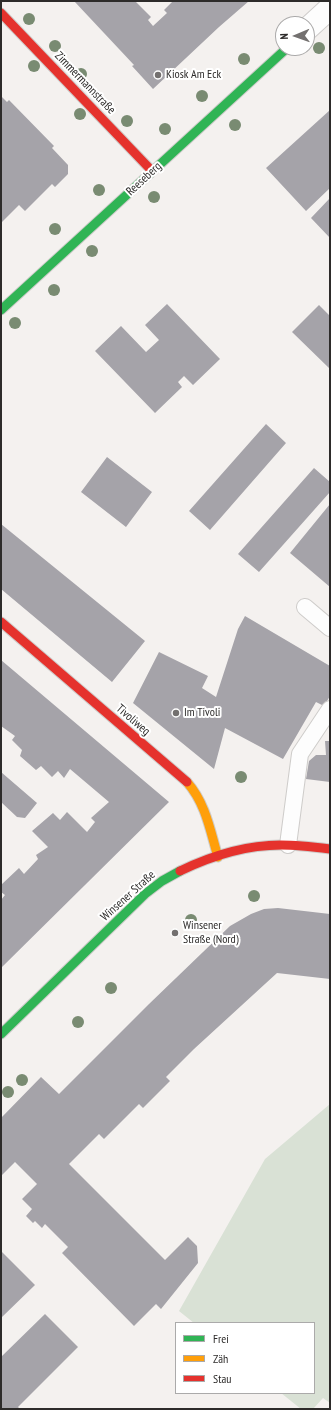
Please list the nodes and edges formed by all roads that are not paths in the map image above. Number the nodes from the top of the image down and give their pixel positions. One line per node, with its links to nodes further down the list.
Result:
1 (330, 8): 3 (street)
2 (1, 13): 5 (street, Zimmermannstraße)
3 (315, 22)
4 (278, 56): 5 (street, Reeseberg)
5 (152, 171): 6 (street, Reeseberg)
6 (1, 310)
7 (305, 607): 9 (lane)
8 (1, 622): 13 (street, Tivoliweg)
9 (330, 628)
10 (330, 709): 11 (lane)
11 (288, 845): 12 (street, Winsener Straße); 13 (street, Winsener Straße)
12 (330, 849)
13 (218, 857): 14 (street, Winsener Straße)
14 (1, 1034)

